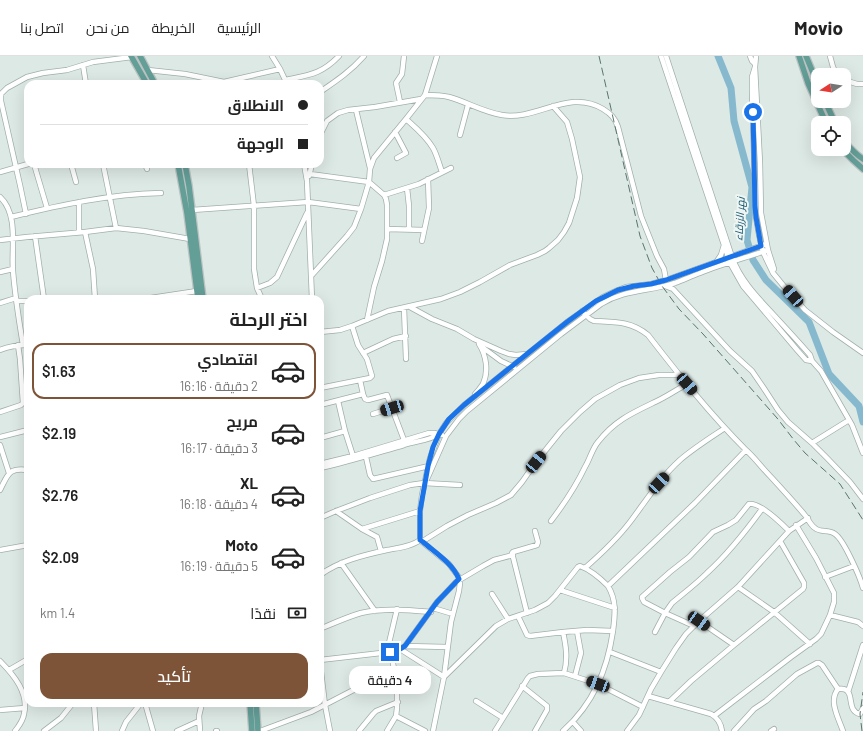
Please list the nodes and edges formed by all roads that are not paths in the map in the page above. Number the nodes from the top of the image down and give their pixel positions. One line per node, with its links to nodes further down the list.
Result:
1 (131, 56): 16 (street); 22 (main road)
2 (140, 56): 20 (main road)
3 (272, 56): 19 (street)
4 (339, 56): 27 (street)
5 (364, 56): 31 (street)
6 (404, 56): 33 (street)
7 (437, 56): 32 (street)
8 (662, 56): 28 (street)
9 (666, 56): 28 (street)
10 (750, 56): 15 (street)
11 (756, 56): 15 (street)
12 (799, 56): 37 (main road)
13 (806, 56): 17 (main road)
14 (830, 56): 18 (street)
15 (755, 65): 91 (street); 93 (street)
16 (83, 66): 21 (street); 47 (street)
17 (811, 68)
18 (833, 68)
19 (280, 69): 25 (street); 26 (street)
20 (148, 70): 23 (main road); 24 (street)
21 (85, 80)
22 (145, 80)
23 (153, 80)
24 (214, 80)
25 (233, 80)
26 (286, 80)
27 (293, 80)
28 (672, 81): 92 (street)
29 (851, 82): 30 (street)
30 (863, 84)
31 (324, 89)
32 (423, 97): 33 (street); 34 (street); 38 (street)
33 (400, 102): 36 (street)
34 (468, 105): 35 (street); 41 (street)
35 (553, 106): 102 (street); 121 (street)
36 (356, 110): 39 (street); 57 (street)
37 (823, 116)
38 (406, 119): 40 (street); 60 (street)
39 (324, 127)
40 (395, 132): 44 (street); 57 (street)
41 (460, 136)
42 (851, 150): 45 (main road)
43 (849, 156): 58 (main road)
44 (396, 158)
45 (863, 159)
46 (24, 165): 47 (street)
47 (16, 168): 59 (street); 78 (street)
48 (35, 168): 74 (street)
49 (72, 168): 64 (street)
50 (104, 168): 70 (street)
51 (179, 168): 89 (main road)
52 (186, 168): 76 (main road)
53 (250, 168): 73 (street)
54 (305, 168): 63 (street)
55 (311, 168): 61 (street)
56 (451, 168): 60 (street)
57 (370, 169): 65 (street)
58 (863, 169)
59 (0, 172)
60 (442, 172): 62 (street)
61 (310, 174): 63 (street); 65 (street)
62 (428, 180): 66 (street); 83 (street)
63 (307, 181): 72 (street)
64 (76, 182)
65 (369, 182): 68 (street); 75 (street)
66 (407, 188): 68 (street); 82 (street)
67 (161, 193): 70 (street)
68 (384, 195): 81 (street)
69 (0, 197): 79 (street)
70 (110, 198): 71 (street); 80 (street)
71 (79, 202): 74 (street); 84 (street)
72 (308, 202): 73 (street); 75 (street); 77 (street)
73 (254, 206): 76 (street); 108 (street)
74 (47, 208): 78 (street)
75 (362, 209): 104 (street)
76 (192, 210): 94 (main road)
77 (308, 212): 104 (street); 108 (street)
78 (26, 214): 79 (street)
79 (11, 217): 87 (street)
80 (116, 228): 85 (street); 89 (street)
81 (388, 229): 82 (street); 124 (street)
82 (409, 230): 83 (street)
83 (424, 230): 90 (street)
84 (79, 232): 85 (street); 86 (street)
85 (86, 232): 112 (street)
86 (35, 236): 87 (street); 111 (street)
87 (13, 239): 88 (street); 101 (street)
88 (0, 240)
89 (190, 240): 94 (main road)
90 (422, 241)
91 (766, 244): 93 (street); 95 (street)
92 (726, 245): 96 (street); 97 (street); 98 (street)
93 (761, 246): 95 (street); 96 (street)
94 (194, 250): 100 (main road)
95 (765, 251): 96 (street); 134 (street)
96 (740, 256): 97 (street); 99 (street)
97 (730, 257): 98 (street); 99 (street)
98 (716, 262): 105 (street)
99 (732, 263): 107 (street); 132 (street); 136 (street)
100 (196, 265): 109 (main road); 115 (main road)
101 (13, 269): 103 (street); 118 (street)
102 (664, 269): 105 (street); 106 (street)
103 (0, 272)
104 (312, 275): 117 (street)
105 (676, 276): 106 (street)
106 (664, 283): 107 (street); 110 (street); 123 (street)
107 (675, 283): 110 (street)
108 (257, 288): 116 (street)
109 (196, 291): 113 (street); 114 (main road)
110 (674, 291): 161 (street)
111 (43, 295)
112 (95, 295)
113 (170, 295)
114 (197, 295)
115 (201, 295)
116 (260, 295)
117 (312, 295)
118 (17, 300): 119 (street); 120 (street); 130 (street)
119 (24, 301)
120 (0, 303)
121 (410, 307): 122 (street); 128 (street)
122 (404, 308): 124 (street); 127 (street)
123 (584, 313): 135 (street); 140 (street); 141 (street)
124 (367, 320): 125 (street)
125 (352, 326): 126 (street); 133 (street)
126 (324, 332)
127 (406, 336): 133 (street); 137 (street)
128 (474, 338): 129 (street); 135 (street)
129 (479, 344): 139 (street); 146 (street)
130 (23, 345): 131 (street); 150 (street)
131 (0, 350)
132 (807, 352): 136 (street); 138 (street)
133 (363, 353): 142 (street)
134 (863, 353)
135 (527, 354): 139 (street)
136 (803, 356): 138 (street)
137 (406, 359)
138 (812, 361): 152 (street)
139 (512, 366): 140 (street); 146 (street)
140 (518, 369): 157 (street)
141 (680, 376): 143 (street); 186 (street)
142 (360, 380): 144 (street); 145 (street)
143 (687, 384): 153 (street); 181 (street)
144 (324, 387)
145 (363, 394): 147 (street); 149 (street)
146 (472, 400): 156 (street)
147 (338, 401): 148 (street); 155 (street)
148 (324, 404)
149 (392, 408): 151 (street); 160 (street)
150 (0, 412)
151 (373, 414)
152 (849, 420): 161 (street); 164 (street)
153 (725, 428): 163 (street); 194 (street)
154 (24, 431): 158 (street)
155 (346, 431): 159 (street); 165 (street)
156 (439, 434): 157 (street); 160 (street); 166 (street); 168 (street)
157 (446, 436): 168 (street)
158 (0, 437)
159 (324, 437)
160 (404, 440): 165 (street)
161 (812, 443): 175 (street)
162 (0, 445): 171 (street)
163 (746, 450): 180 (street); 198 (street)
164 (863, 453)
165 (353, 456): 167 (street)
166 (366, 457): 168 (street); 169 (street)
167 (324, 463)
168 (430, 466): 172 (street)
169 (324, 467)
170 (24, 470): 171 (street)
171 (9, 473): 174 (street)
172 (424, 485): 173 (street); 177 (street); 178 (street)
173 (460, 485)
174 (0, 490)
175 (863, 499)
176 (762, 509): 185 (street); 210 (street); 210 (street)
177 (336, 511): 179 (street); 183 (street)
178 (420, 511): 183 (street); 186 (street)
179 (324, 516)
180 (808, 518): 182 (street); 193 (street)
181 (551, 521)
182 (796, 525): 185 (street); 196 (street)
183 (362, 529): 190 (street)
184 (535, 531): 191 (street)
185 (789, 531): 187 (street)
186 (421, 541): 190 (street); 197 (street)
187 (780, 541): 199 (street); 207 (street)
188 (24, 546): 189 (street)
189 (0, 550)
190 (381, 551): 192 (street)
191 (512, 556): 197 (street); 208 (street)
192 (341, 563): 195 (street); 206 (street)
193 (854, 566): 196 (street); 200 (street)
194 (585, 568): 198 (street); 201 (street)
195 (324, 572)
196 (826, 577): 212 (street)
197 (459, 579): 205 (street); 209 (street)
198 (608, 586): 203 (street)
199 (738, 587): 207 (street); 214 (street)
200 (863, 588)
201 (560, 590): 203 (street); 208 (street)
202 (492, 594): 213 (street)
203 (615, 608): 219 (street)
204 (397, 609): 205 (street); 206 (street); 228 (street)
205 (432, 610): 209 (street); 225 (street)
206 (375, 611): 217 (street)
207 (774, 612): 222 (street); 223 (street)
208 (527, 613): 211 (street)
209 (453, 614): 226 (street)
210 (665, 614): 215 (street); 221 (street)
211 (518, 616): 213 (street); 220 (street)
212 (830, 616): 216 (street); 222 (street)
213 (508, 619): 238 (street)
214 (699, 621): 215 (street); 223 (street)
215 (694, 626): 235 (street)
216 (863, 626)
217 (324, 627)
218 (577, 631): 219 (street); 220 (street); 237 (street)
219 (613, 631): 229 (street)
220 (563, 632): 236 (street)
221 (655, 632)
222 (810, 644): 265 (street)
223 (734, 645): 248 (street)
224 (863, 645): 242 (street)
225 (405, 646): 226 (street); 227 (street)
226 (447, 648): 238 (street)
227 (400, 649): 228 (street); 238 (street)
228 (390, 652): 230 (street); 233 (street)
229 (610, 652): 235 (street); 239 (street)
230 (324, 660)
231 (24, 661): 234 (street)
232 (0, 662): 234 (street)
233 (394, 669): 247 (street); 249 (street)
234 (9, 670): 245 (street)
235 (661, 672): 243 (street)
236 (564, 673): 237 (street); 240 (street)
237 (575, 676): 239 (street)
238 (444, 677): 282 (street)
239 (598, 684): 259 (street); 268 (street)
240 (522, 686): 266 (street); 284 (street)
241 (838, 689): 242 (street); 289 (street); 290 (street)
242 (848, 692): 261 (street)
243 (648, 696): 248 (street); 259 (street)
244 (324, 697): 249 (street)
245 (24, 699)
246 (476, 701): 266 (street)
247 (398, 702): 264 (street); 279 (street)
248 (669, 702): 265 (street)
249 (325, 705): 278 (street)
250 (70, 707): 270 (street)
251 (94, 707): 271 (street)
252 (138, 707): 272 (street)
253 (146, 707): 273 (street)
254 (198, 707): 263 (street)
255 (200, 707): 263 (street)
256 (250, 707): 276 (main road)
257 (256, 707): 277 (main road)
258 (321, 707): 277 (street)
259 (643, 707): 287 (street)
260 (25, 708): 262 (street); 269 (street)
261 (863, 708)
262 (0, 710)
263 (199, 711): 267 (street)
264 (396, 716): 280 (street); 281 (street)
265 (714, 716): 288 (street)
266 (503, 718): 283 (street)
267 (199, 721): 274 (street); 275 (street)
268 (573, 722): 285 (street); 286 (street)
269 (15, 731)
270 (44, 731)
271 (96, 731)
272 (122, 731)
273 (154, 731)
274 (177, 731)
275 (200, 731)
276 (252, 731)
277 (259, 731)
278 (330, 731)
279 (359, 731)
280 (388, 731)
281 (425, 731)
282 (433, 731)
283 (495, 731)
284 (535, 731)
285 (563, 731)
286 (581, 731)
287 (627, 731)
288 (722, 731)
289 (734, 731)
290 (843, 731)

